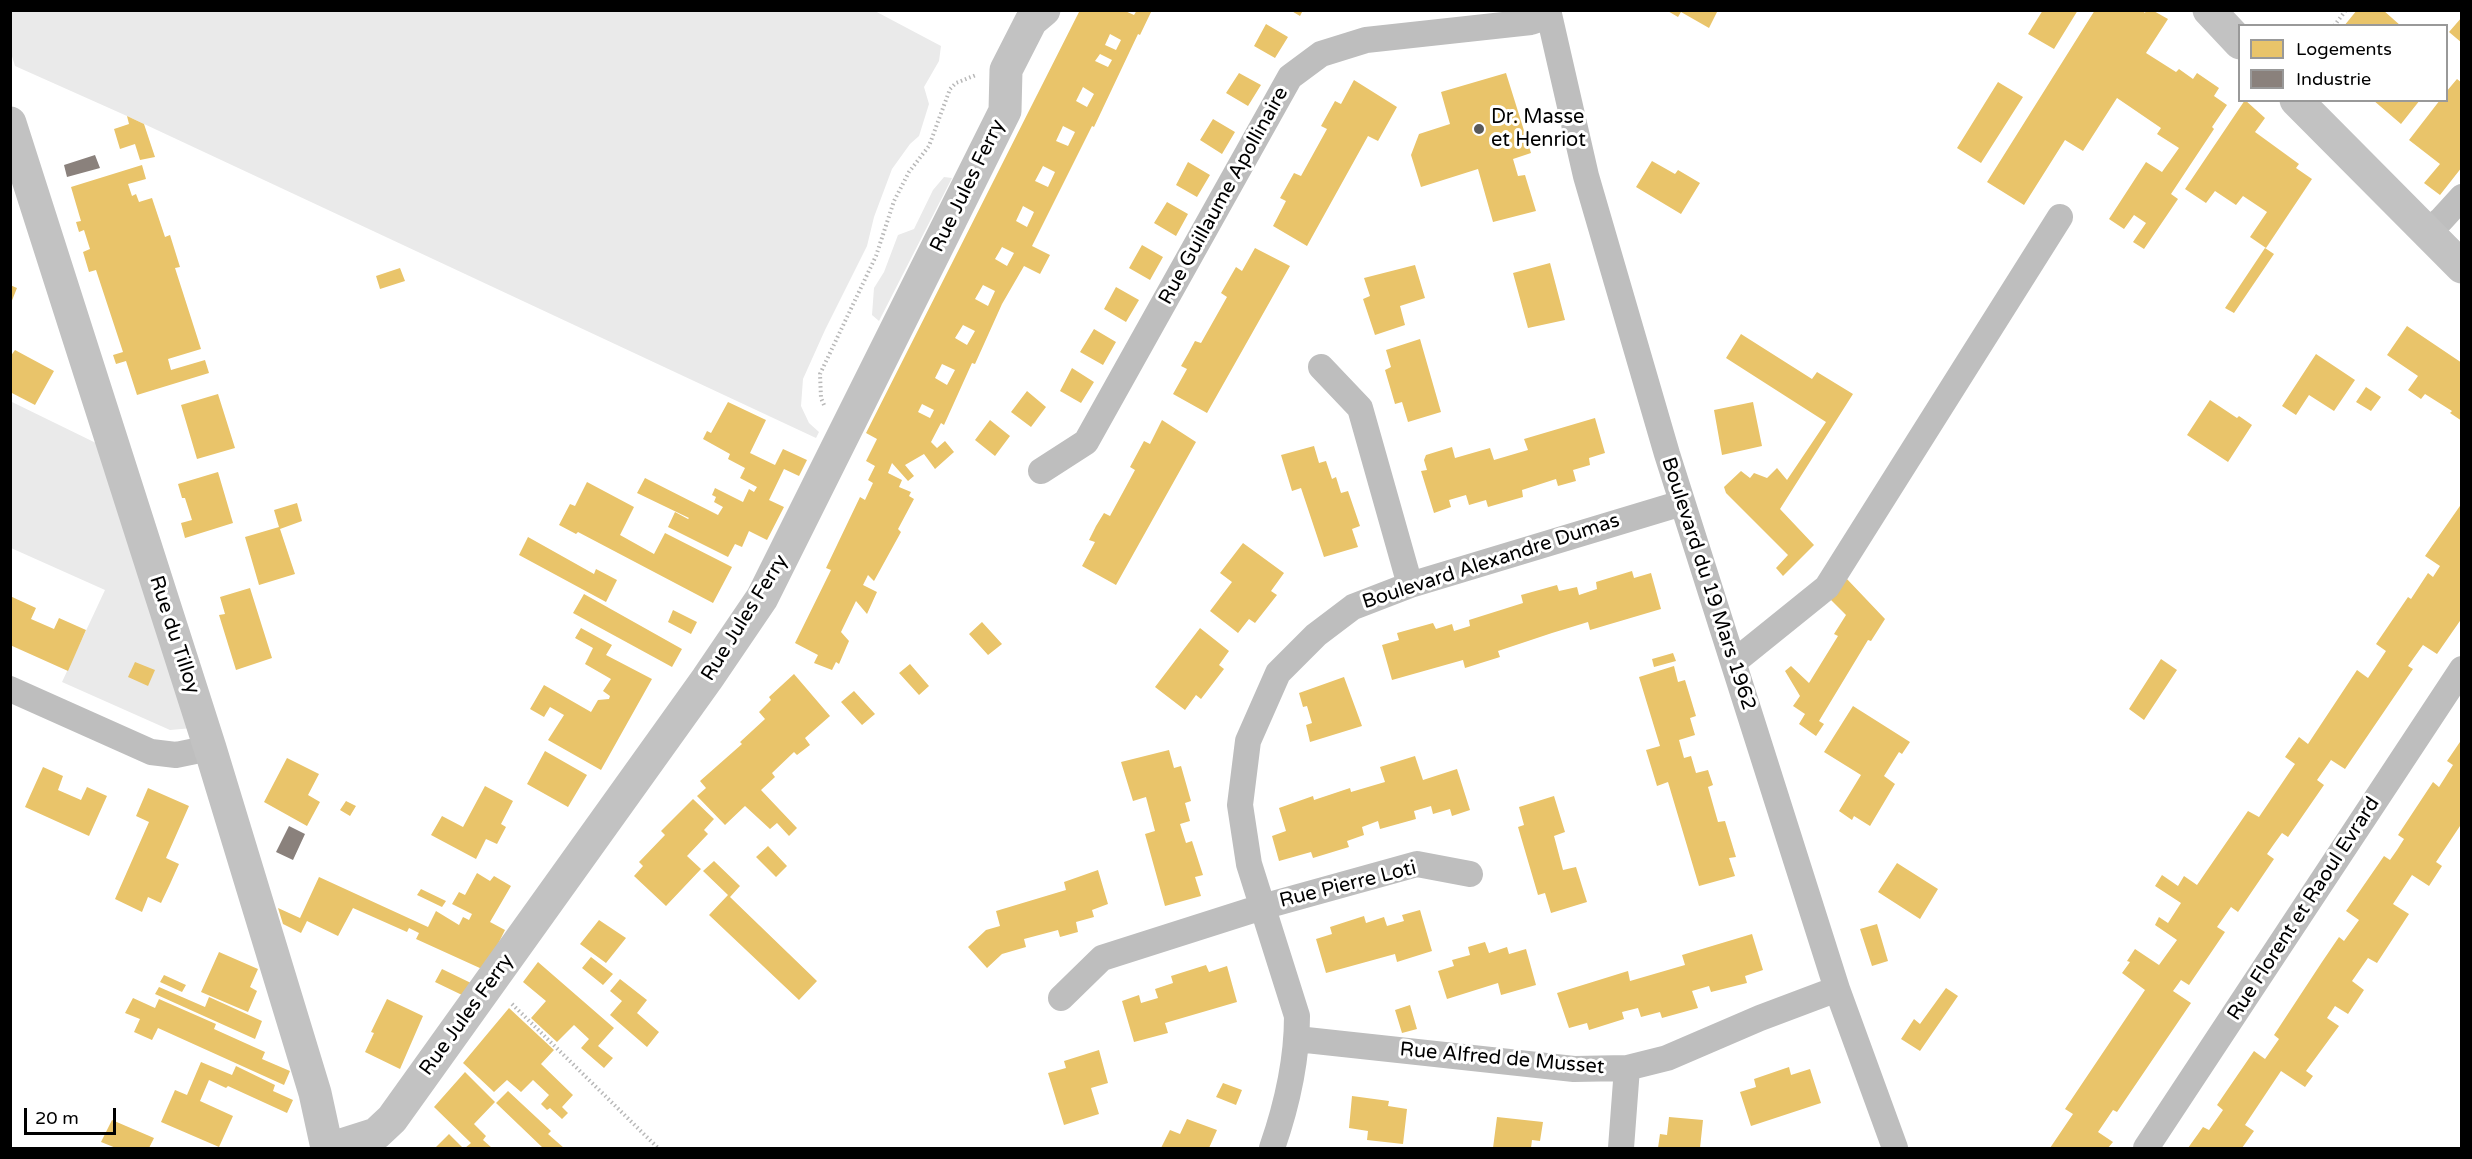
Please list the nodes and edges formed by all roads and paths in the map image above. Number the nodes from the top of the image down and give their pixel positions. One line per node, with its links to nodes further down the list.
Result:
1 (1044, 10): 7 (street, Rue Jules Ferry)
2 (2209, 10): 6 (street)
3 (2346, 10): 5 (path)
4 (1549, 13): 16 (street, Rue Guillaume Apollinaire); 17 (street, Boulevard du 19 Mars 1962)
5 (2336, 24)
6 (2238, 41)
7 (1006, 70): 15 (street, Rue Jules Ferry); 15 (path)
8 (2298, 102): 12 (street)
9 (10, 123): 22 (street, Rue du Tilloy)
10 (2462, 197): 12 (street)
11 (2060, 216): 19 (street)
12 (2426, 232): 13 (street)
13 (2462, 267)
14 (1321, 367): 18 (street)
15 (846, 433): 25 (street, Rue Jules Ferry)
16 (1041, 471)
17 (1682, 503): 18 (street, Boulevard Alexandre Dumas); 19 (street, Boulevard du 19 Mars 1962)
18 (1410, 585): 24 (street, Boulevard Alexandre Dumas)
19 (1734, 662): 26 (street, Boulevard du 19 Mars 1962)
20 (2462, 669): 36 (street, Rue Florent et Raoul Evrard)
21 (10, 689): 22 (street)
22 (210, 748): 30 (street, Rue du Tilloy)
23 (1470, 874): 24 (street, Rue Pierre Loti)
24 (1262, 908): 27 (street, Rue Pierre Loti); 28 (street, Boulevard Alexandre Dumas)
25 (490, 983): 31 (street, Rue Jules Ferry); 32 (path)
26 (1837, 989): 29 (street, Rue Alfred de Musset); 35 (street, Boulevard du 19 Mars 1962)
27 (1061, 998)
28 (1297, 1039): 29 (street, Rue Alfred de Musset); 33 (street, Boulevard Alexandre Dumas)
29 (1627, 1068): 34 (street)
30 (327, 1149)
31 (332, 1149)
32 (658, 1149)
33 (1272, 1149)
34 (1621, 1149)
35 (1895, 1149)
36 (2146, 1149)

